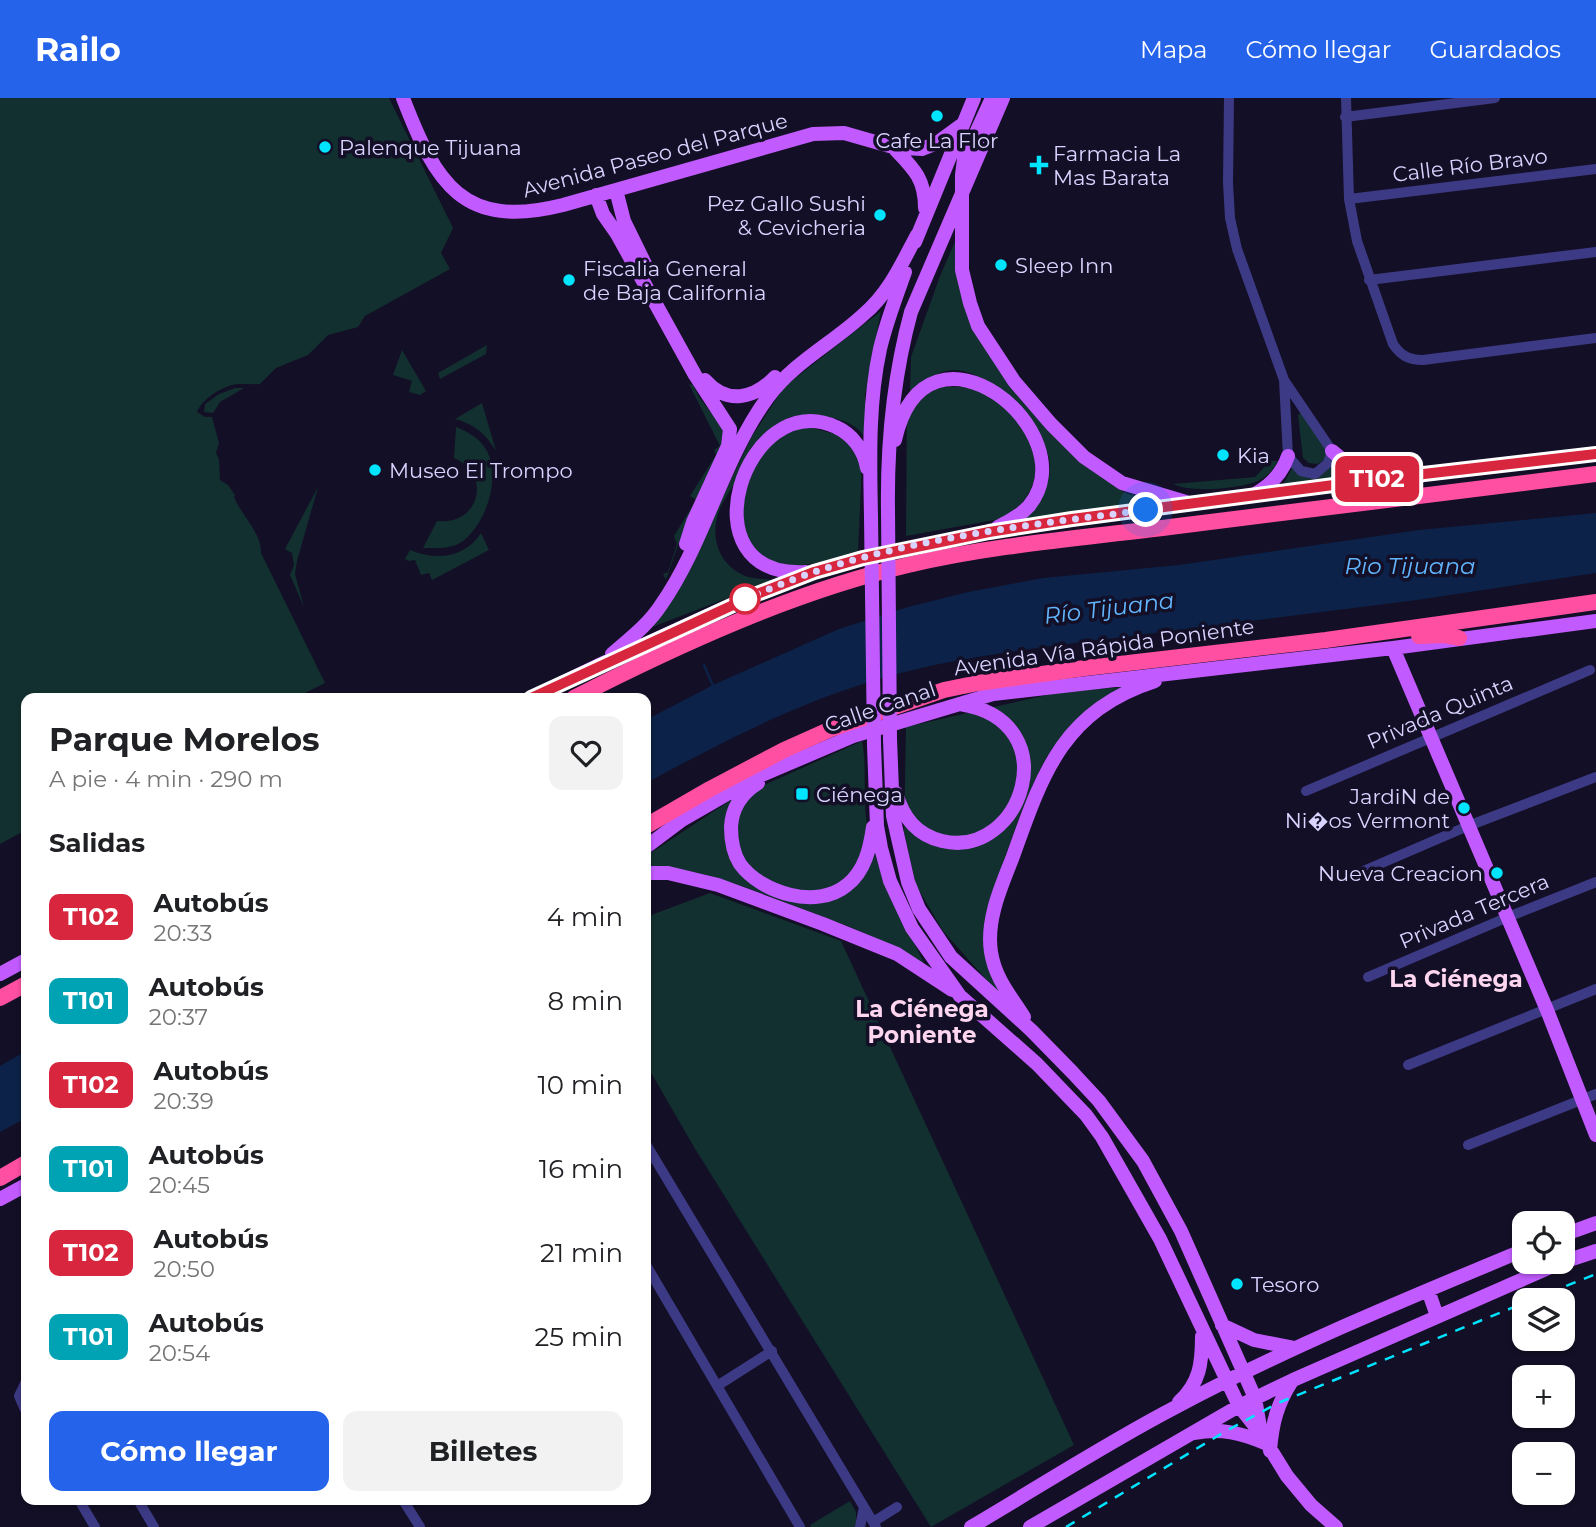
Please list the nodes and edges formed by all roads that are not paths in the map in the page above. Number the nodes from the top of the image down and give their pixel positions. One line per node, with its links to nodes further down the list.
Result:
1 (403, 98): 14 (main road, Avenida Paseo del Parque)
2 (974, 98): 9 (main road)
3 (992, 98): 13 (main road)
4 (1003, 98): 13 (main road)
5 (1229, 98): 22 (street)
6 (1346, 98): 8 (street)
7 (1495, 98): 8 (street)
8 (1345, 117): 15 (street)
9 (963, 124): 10 (main road, Avenida Paseo del Parque); 16 (main road)
10 (893, 147): 12 (main road, Avenida Paseo del Parque); 16 (main road)
11 (1596, 169): 15 (street, Calle Río Bravo)
12 (616, 190): 14 (main road, Avenida Paseo del Parque); 20 (main road)
13 (961, 191): 27 (main road); 31 (main road)
14 (596, 195): 34 (main road)
15 (1349, 200): 19 (street)
16 (924, 217): 17 (main road)
17 (917, 235): 20 (main road); 29 (main road)
18 (1596, 252): 19 (street)
19 (1369, 280): 21 (street)
20 (853, 323): 34 (main road)
21 (1596, 338)
22 (1284, 380): 23 (street); 25 (street)
23 (1332, 451): 25 (street); 28 (main road)
24 (1596, 454): 28 (main road)
25 (1288, 456): 30 (main road)
26 (1596, 474): 44 (highway)
27 (887, 476): 32 (main road); 49 (main road, bridge)
28 (1372, 480): 30 (main road)
29 (870, 486): 33 (main road); 51 (main road, bridge)
30 (1250, 497): 31 (main road)
31 (1195, 504): 32 (main road)
32 (989, 532): 33 (main road)
33 (814, 572): 40 (main road)
34 (680, 574): 40 (main road)
35 (1596, 602): 38 (highway, Avenida Vía Rápida Poniente)
36 (1596, 621): 37 (main road)
37 (1459, 638): 38 (highway); 39 (main road)
38 (1326, 640): 52 (highway, Avenida Vía Rápida Poniente)
39 (1393, 648): 42 (main road); 46 (main road)
40 (597, 666): 43 (main road)
41 (1590, 670): 46 (street, Privada Quinta)
42 (1193, 672): 45 (main road, Calle Canal); 67 (main road)
43 (541, 693)
44 (584, 693)
45 (955, 704): 47 (main road, Calle Canal); 49 (main road)
46 (1430, 737): 50 (street, Privada Quinta); 53 (main road)
47 (786, 764): 51 (main road); 54 (main road, Calle Canal)
48 (1596, 777): 53 (street)
49 (892, 781): 67 (main road)
50 (1306, 791)
51 (877, 802): 64 (main road)
52 (651, 823)
53 (1468, 826): 55 (street); 58 (main road)
54 (651, 843)
55 (1361, 872)
56 (651, 873): 64 (main road)
57 (1596, 883): 58 (street, Privada Tercera)
58 (1508, 917): 61 (street, Privada Tercera); 66 (main road)
59 (21, 963): 60 (main road)
60 (0, 974)
61 (1368, 977)
62 (21, 987): 65 (highway)
63 (1596, 989): 66 (street)
64 (960, 996): 90 (main road)
65 (0, 998)
66 (1547, 1010): 68 (street); 70 (main road)
67 (1032, 1031): 89 (main road)
68 (1408, 1065)
69 (1596, 1094): 70 (street)
70 (1582, 1099): 71 (main road); 72 (street)
71 (1596, 1135)
72 (1468, 1145)
73 (651, 1160): 92 (street)
74 (21, 1166): 76 (highway)
75 (21, 1175): 77 (highway)
76 (0, 1178)
77 (0, 1184)
78 (21, 1188): 79 (main road)
79 (0, 1199)
80 (1596, 1223): 81 (main road)
81 (1575, 1231)
82 (1594, 1253): 84 (main road)
83 (1512, 1255): 87 (main road)
84 (1575, 1258)
85 (651, 1274): 96 (street)
86 (1534, 1274): 88 (main road)
87 (1428, 1290): 88 (main road); 91 (main road)
88 (1437, 1316): 94 (main road)
89 (1222, 1325): 91 (main road); 93 (main road)
90 (1202, 1331): 95 (main road); 99 (main road)
91 (1295, 1348): 93 (main road)
92 (772, 1351): 96 (street); 105 (street)
93 (1243, 1373): 95 (main road); 97 (main road)
94 (1293, 1380): 97 (main road); 101 (main road)
95 (1227, 1381): 98 (main road); 99 (main road)
96 (717, 1386): 111 (street)
97 (1255, 1398): 98 (main road); 101 (main road)
98 (1239, 1406): 100 (main road); 101 (main road)
99 (1172, 1409): 113 (main road)
100 (1187, 1435): 101 (main road); 114 (main road)
101 (1265, 1443): 115 (main road)
102 (82, 1505): 108 (street)
103 (141, 1505): 109 (street)
104 (406, 1505): 110 (street)
105 (864, 1507): 107 (street); 112 (street)
106 (897, 1507): 107 (street)
107 (874, 1525)
108 (95, 1527)
109 (154, 1527)
110 (420, 1527)
111 (800, 1527)
112 (860, 1527)
113 (971, 1527)
114 (1030, 1527)
115 (1336, 1527)

